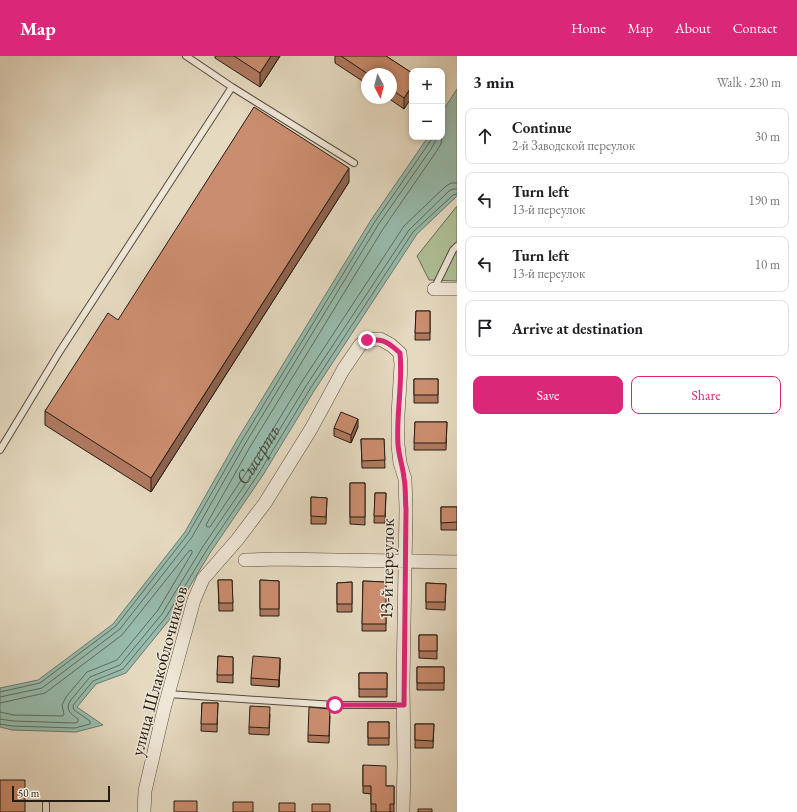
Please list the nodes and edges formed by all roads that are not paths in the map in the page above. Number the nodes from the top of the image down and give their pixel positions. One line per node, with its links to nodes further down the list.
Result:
1 (186, 56): 2 (lane)
2 (232, 87): 3 (lane); 8 (lane)
3 (354, 163)
4 (457, 246): 5 (lane)
5 (434, 289): 6 (street)
6 (457, 289)
7 (380, 339): 10 (street, 13-й переулок); 12 (street, улица Шлакоблочников)
8 (0, 450)
9 (245, 560): 10 (street)
10 (405, 562): 11 (street); 13 (street, 13-й переулок)
11 (457, 562)
12 (168, 694): 13 (lane); 16 (street, улица Шлакоблочников)
13 (404, 705): 17 (street, 13-й переулок)
14 (46, 804): 15 (lane)
15 (46, 812)
16 (144, 812)
17 (403, 812)

